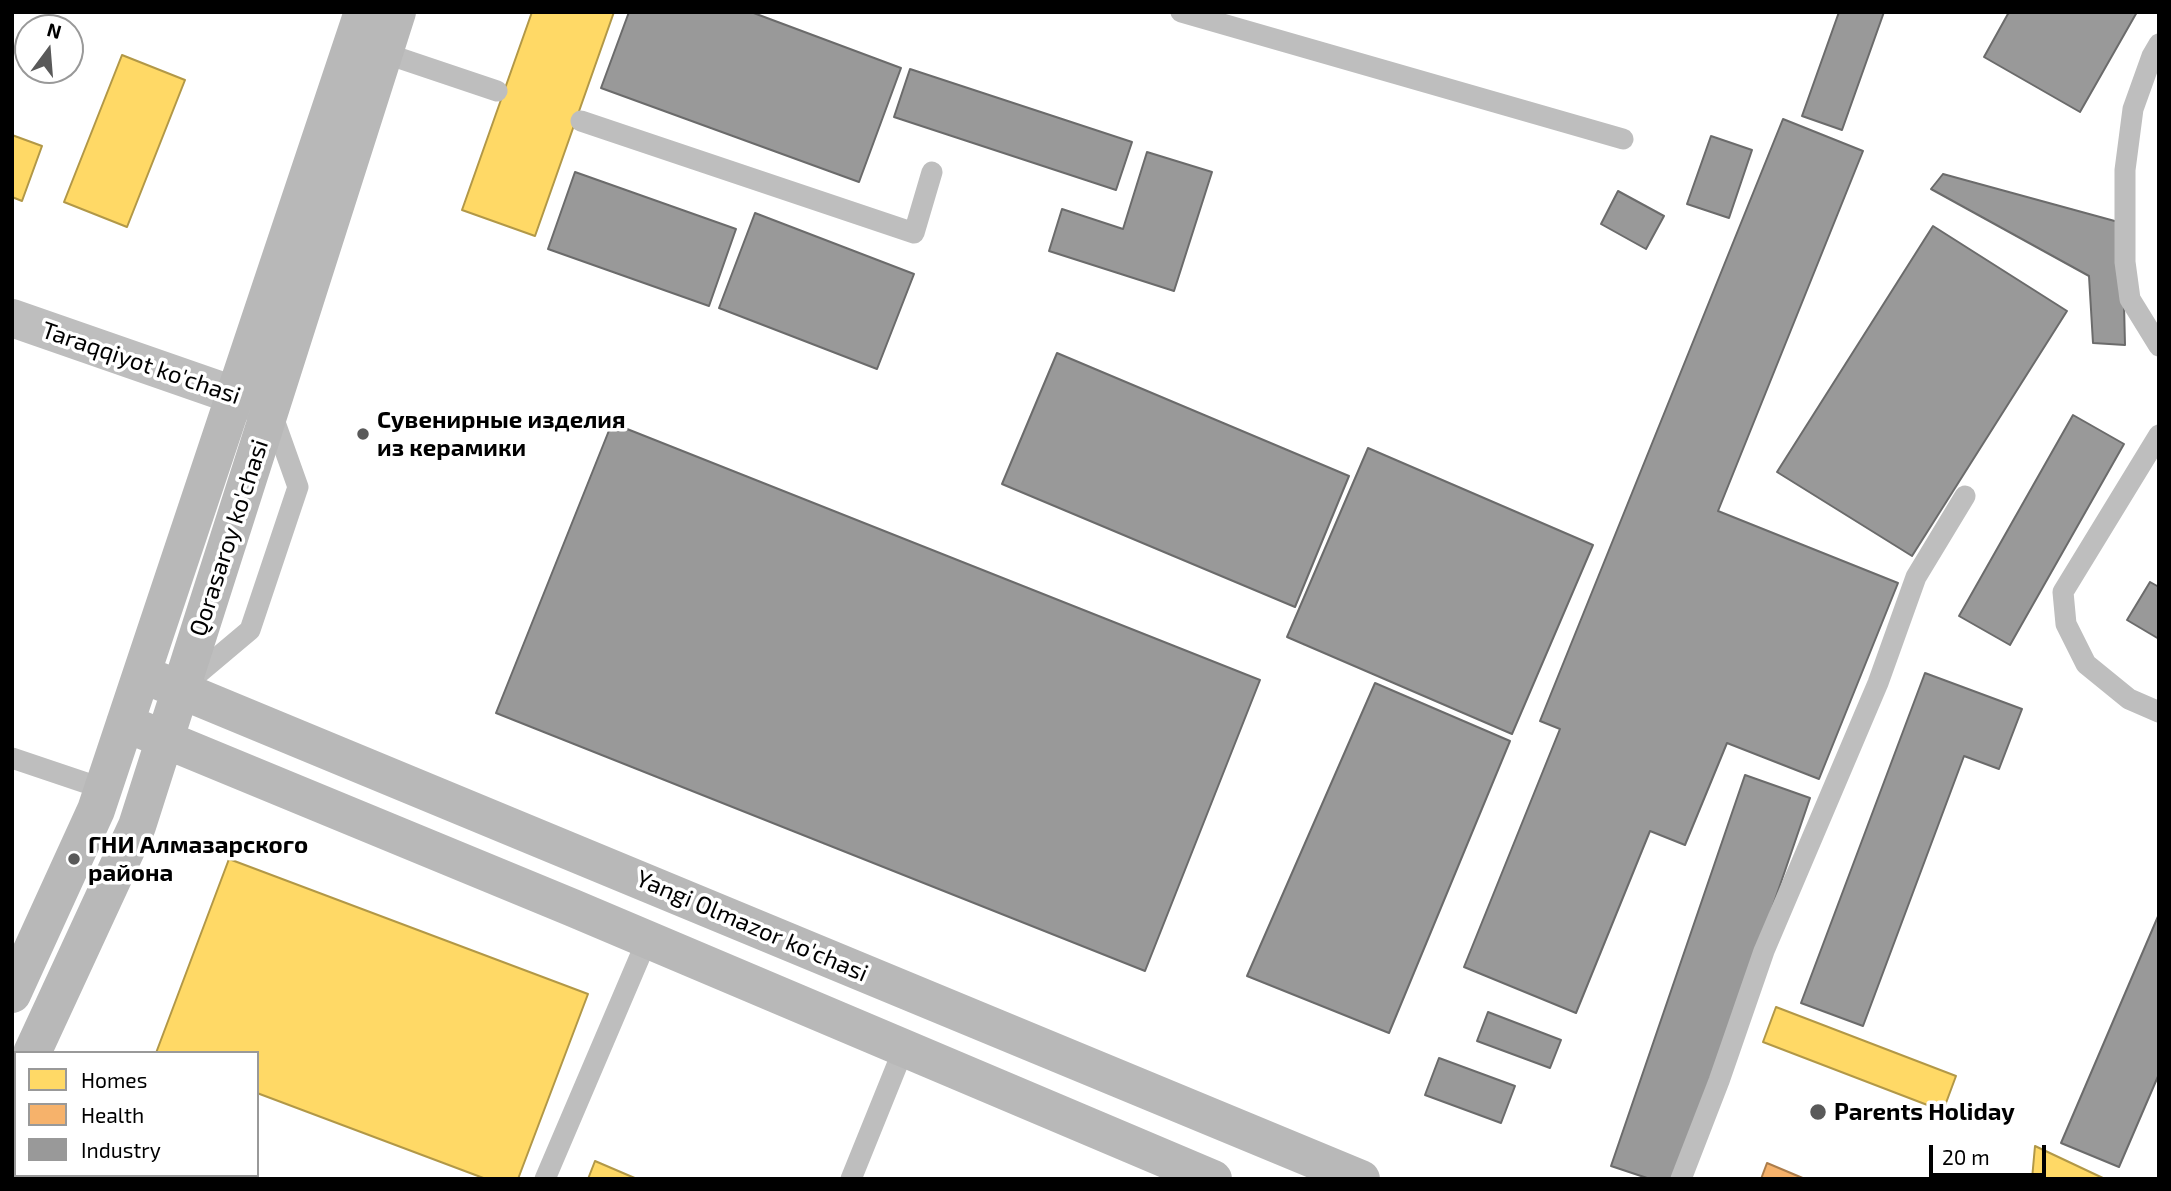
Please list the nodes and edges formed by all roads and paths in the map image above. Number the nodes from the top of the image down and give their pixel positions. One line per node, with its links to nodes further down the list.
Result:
1 (363, 12): 12 (main road, Qorasaroy ko'chasi)
2 (397, 12): 5 (main road, Qorasaroy ko'chasi)
3 (1181, 12): 8 (lane)
4 (2159, 44): 11 (lane)
5 (384, 53): 6 (lane); 12 (main road, Qorasaroy ko'chasi)
6 (497, 91)
7 (581, 121): 9 (lane)
8 (1623, 139)
9 (932, 172)
10 (12, 318): 12 (street, Taraqqiyot ko'chasi)
11 (2159, 346)
12 (252, 402): 15 (main road, Qorasaroy ko'chasi); 16 (main road, Qorasaroy ko'chasi); 16 (lane)
13 (2159, 435): 17 (lane)
14 (1965, 496): 30 (lane)
15 (142, 674): 16 (main road, Yangi Olmazor ko'chasi); 18 (main road, Qorasaroy ko'chasi)
16 (180, 689): 19 (main road, Qorasaroy ko'chasi); 29 (main road, Yangi Olmazor ko'chasi)
17 (2159, 712)
18 (125, 723): 19 (main road); 21 (main road, Qorasaroy ko'chasi)
19 (164, 739): 22 (main road); 25 (main road, Qorasaroy ko'chasi)
20 (12, 758): 21 (lane)
21 (104, 789): 23 (main road, Qorasaroy ko'chasi)
22 (647, 940): 24 (main road); 26 (lane)
23 (12, 994)
24 (904, 1048): 27 (lane); 28 (main road)
25 (33, 1051)
26 (545, 1179)
27 (851, 1179)
28 (1213, 1179)
29 (1361, 1179)
30 (1681, 1179)

